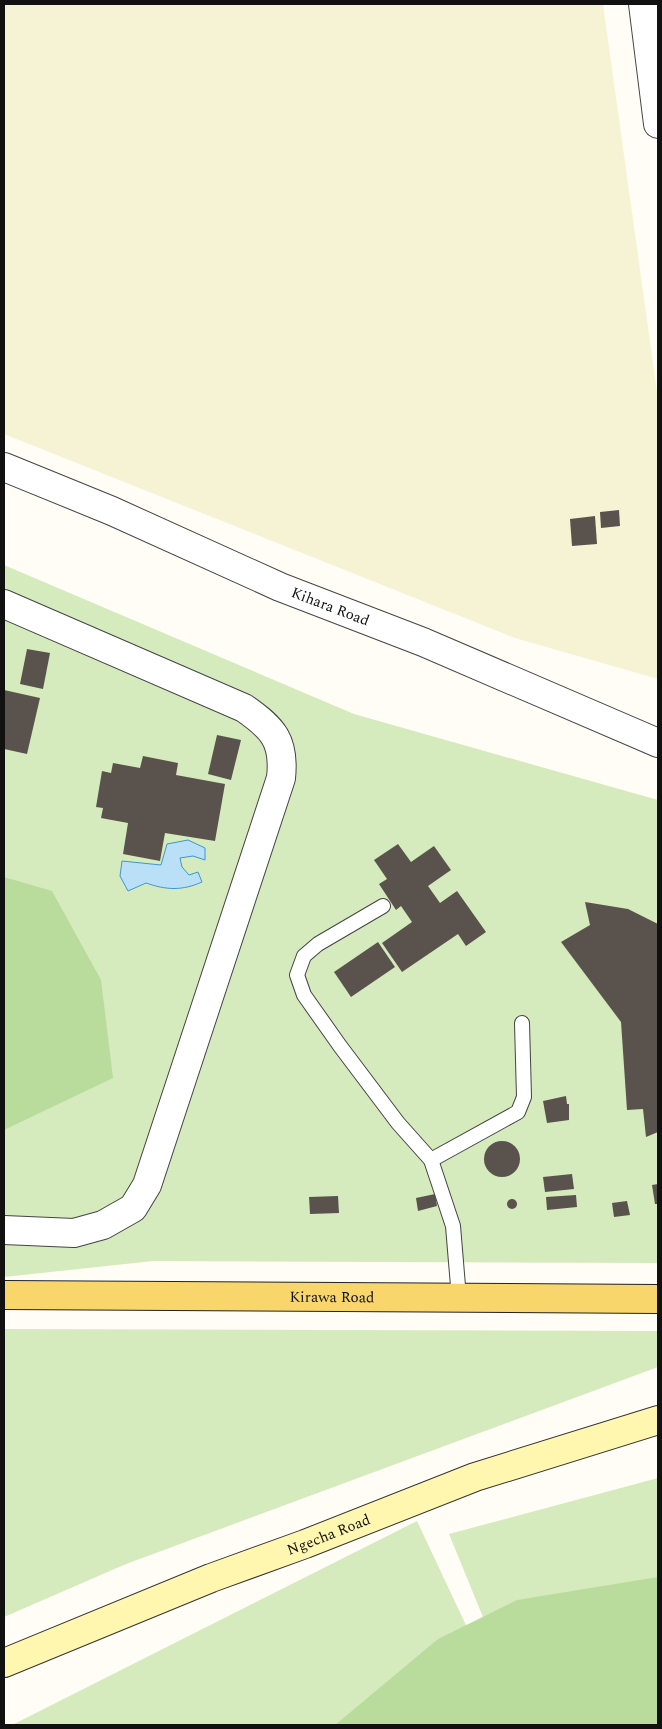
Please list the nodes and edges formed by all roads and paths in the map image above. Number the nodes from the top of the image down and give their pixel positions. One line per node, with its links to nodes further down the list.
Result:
1 (643, 4): 2 (street)
2 (658, 124)
3 (4, 467): 5 (street, Kihara Road)
4 (4, 604): 9 (street)
5 (658, 743)
6 (383, 906): 8 (lane)
7 (522, 1023): 8 (lane)
8 (430, 1160): 11 (lane)
9 (4, 1230)
10 (4, 1294): 11 (main road, Kirawa Road)
11 (459, 1298): 12 (main road, Kirawa Road)
12 (658, 1299)
13 (658, 1420): 14 (main road, Ngecha Road)
14 (4, 1663)

